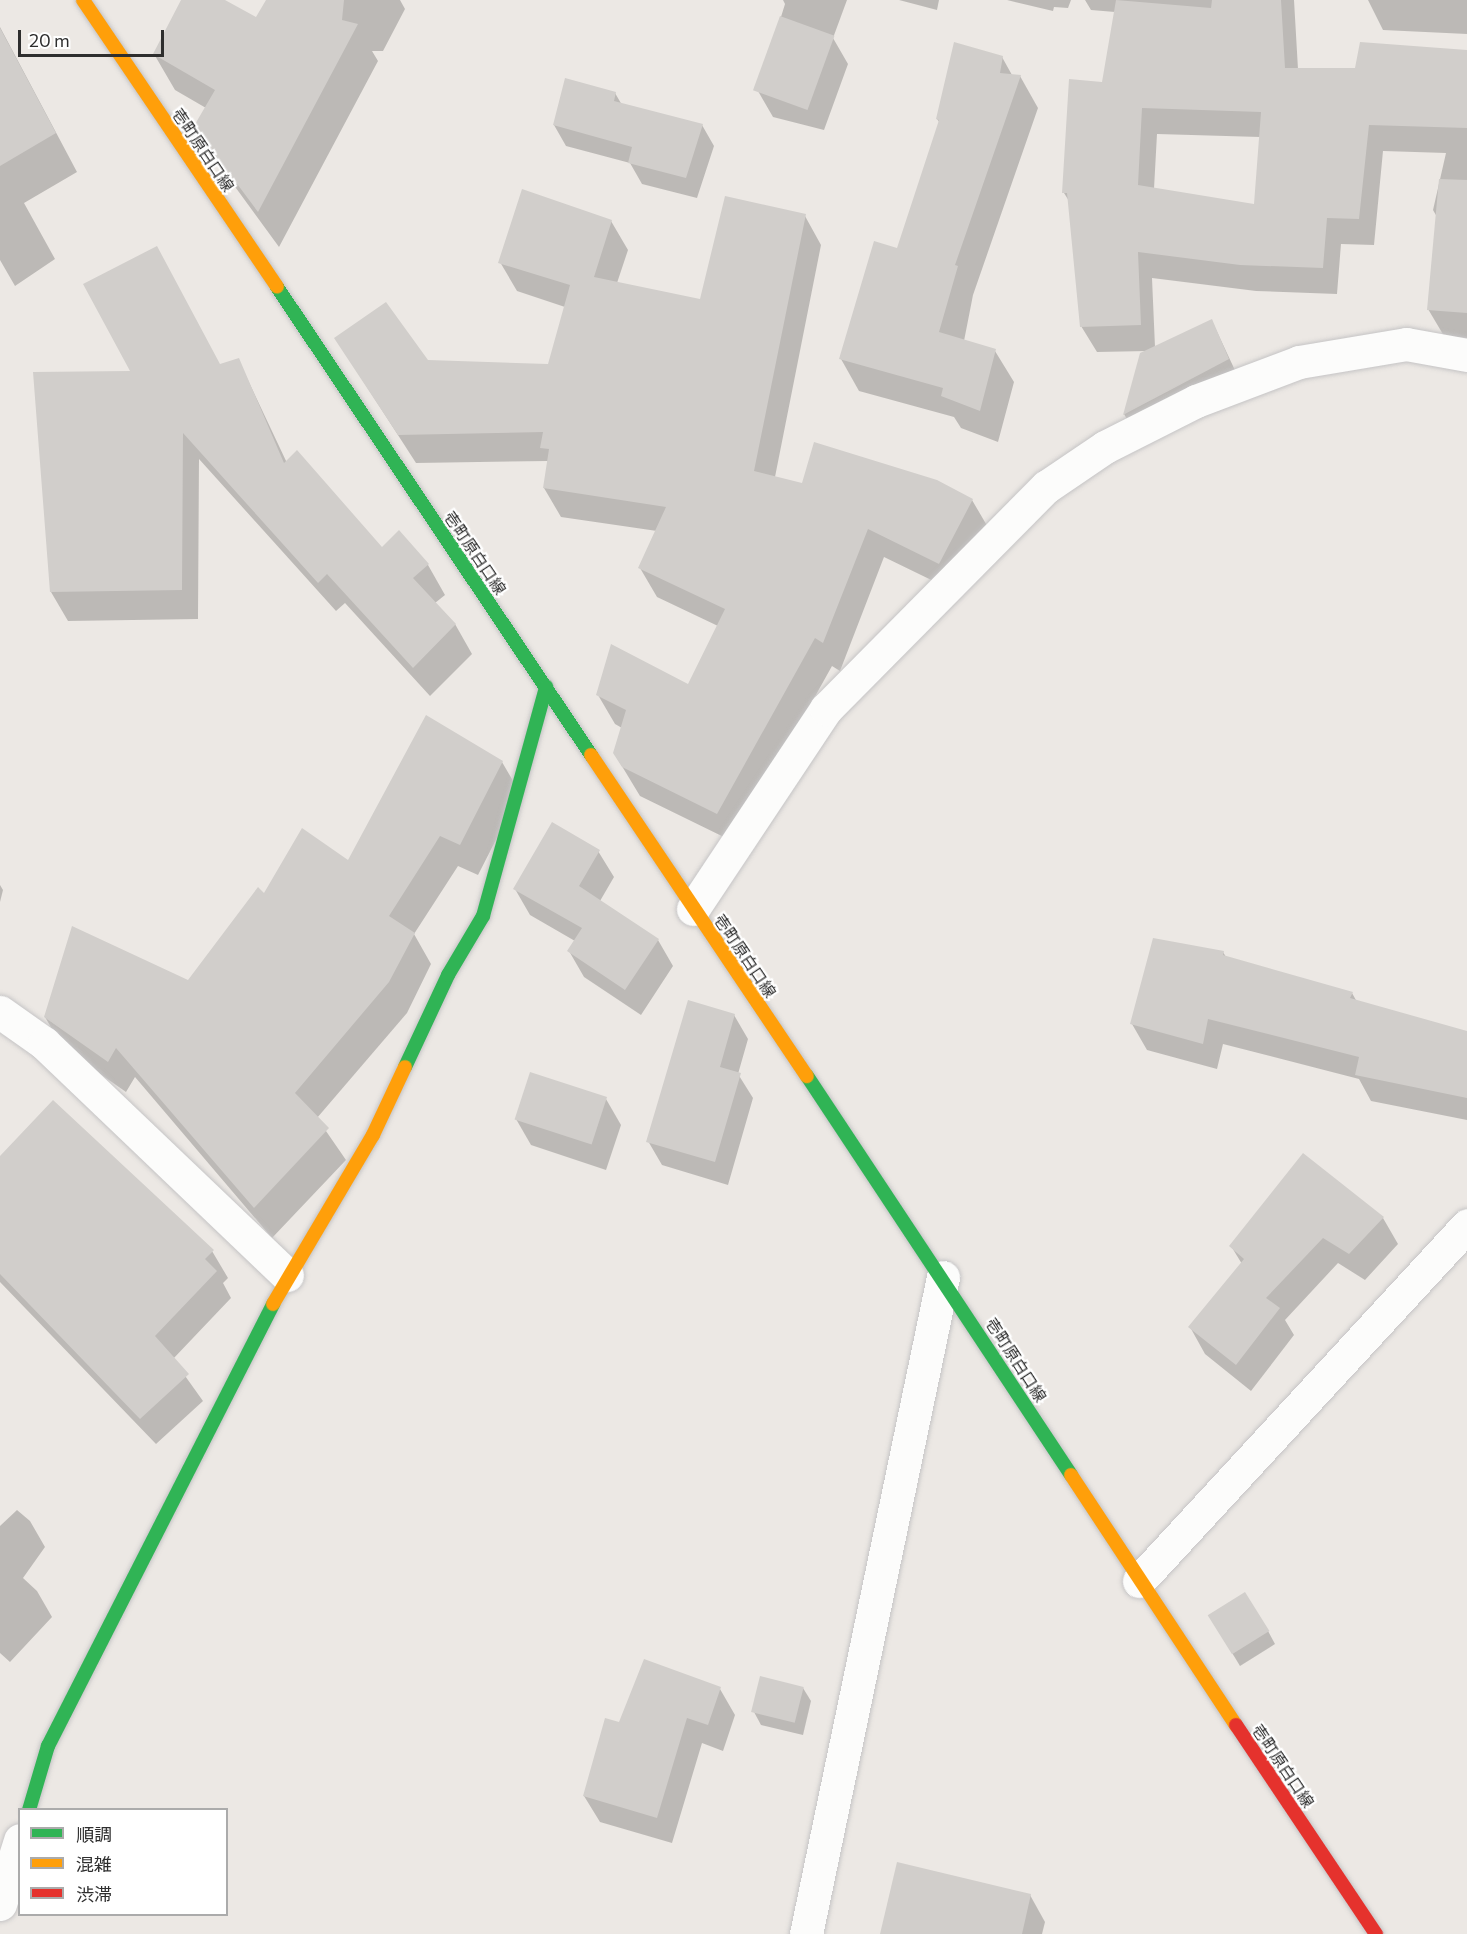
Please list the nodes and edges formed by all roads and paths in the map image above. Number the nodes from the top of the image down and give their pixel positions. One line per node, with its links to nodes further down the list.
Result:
1 (83, 0): 3 (main road, 壱町原白口線)
2 (1467, 355): 4 (street)
3 (546, 687): 4 (main road, 壱町原白口線); 7 (main road)
4 (693, 909): 8 (main road, 壱町原白口線)
5 (0, 1012): 7 (street)
6 (1467, 1225): 9 (street)
7 (287, 1275): 10 (main road)
8 (943, 1278): 9 (main road, 壱町原白口線); 13 (street)
9 (1139, 1581): 14 (main road, 壱町原白口線)
10 (29, 1808)
11 (18, 1846): 12 (street)
12 (0, 1904)
13 (806, 1934)
14 (1376, 1934)

